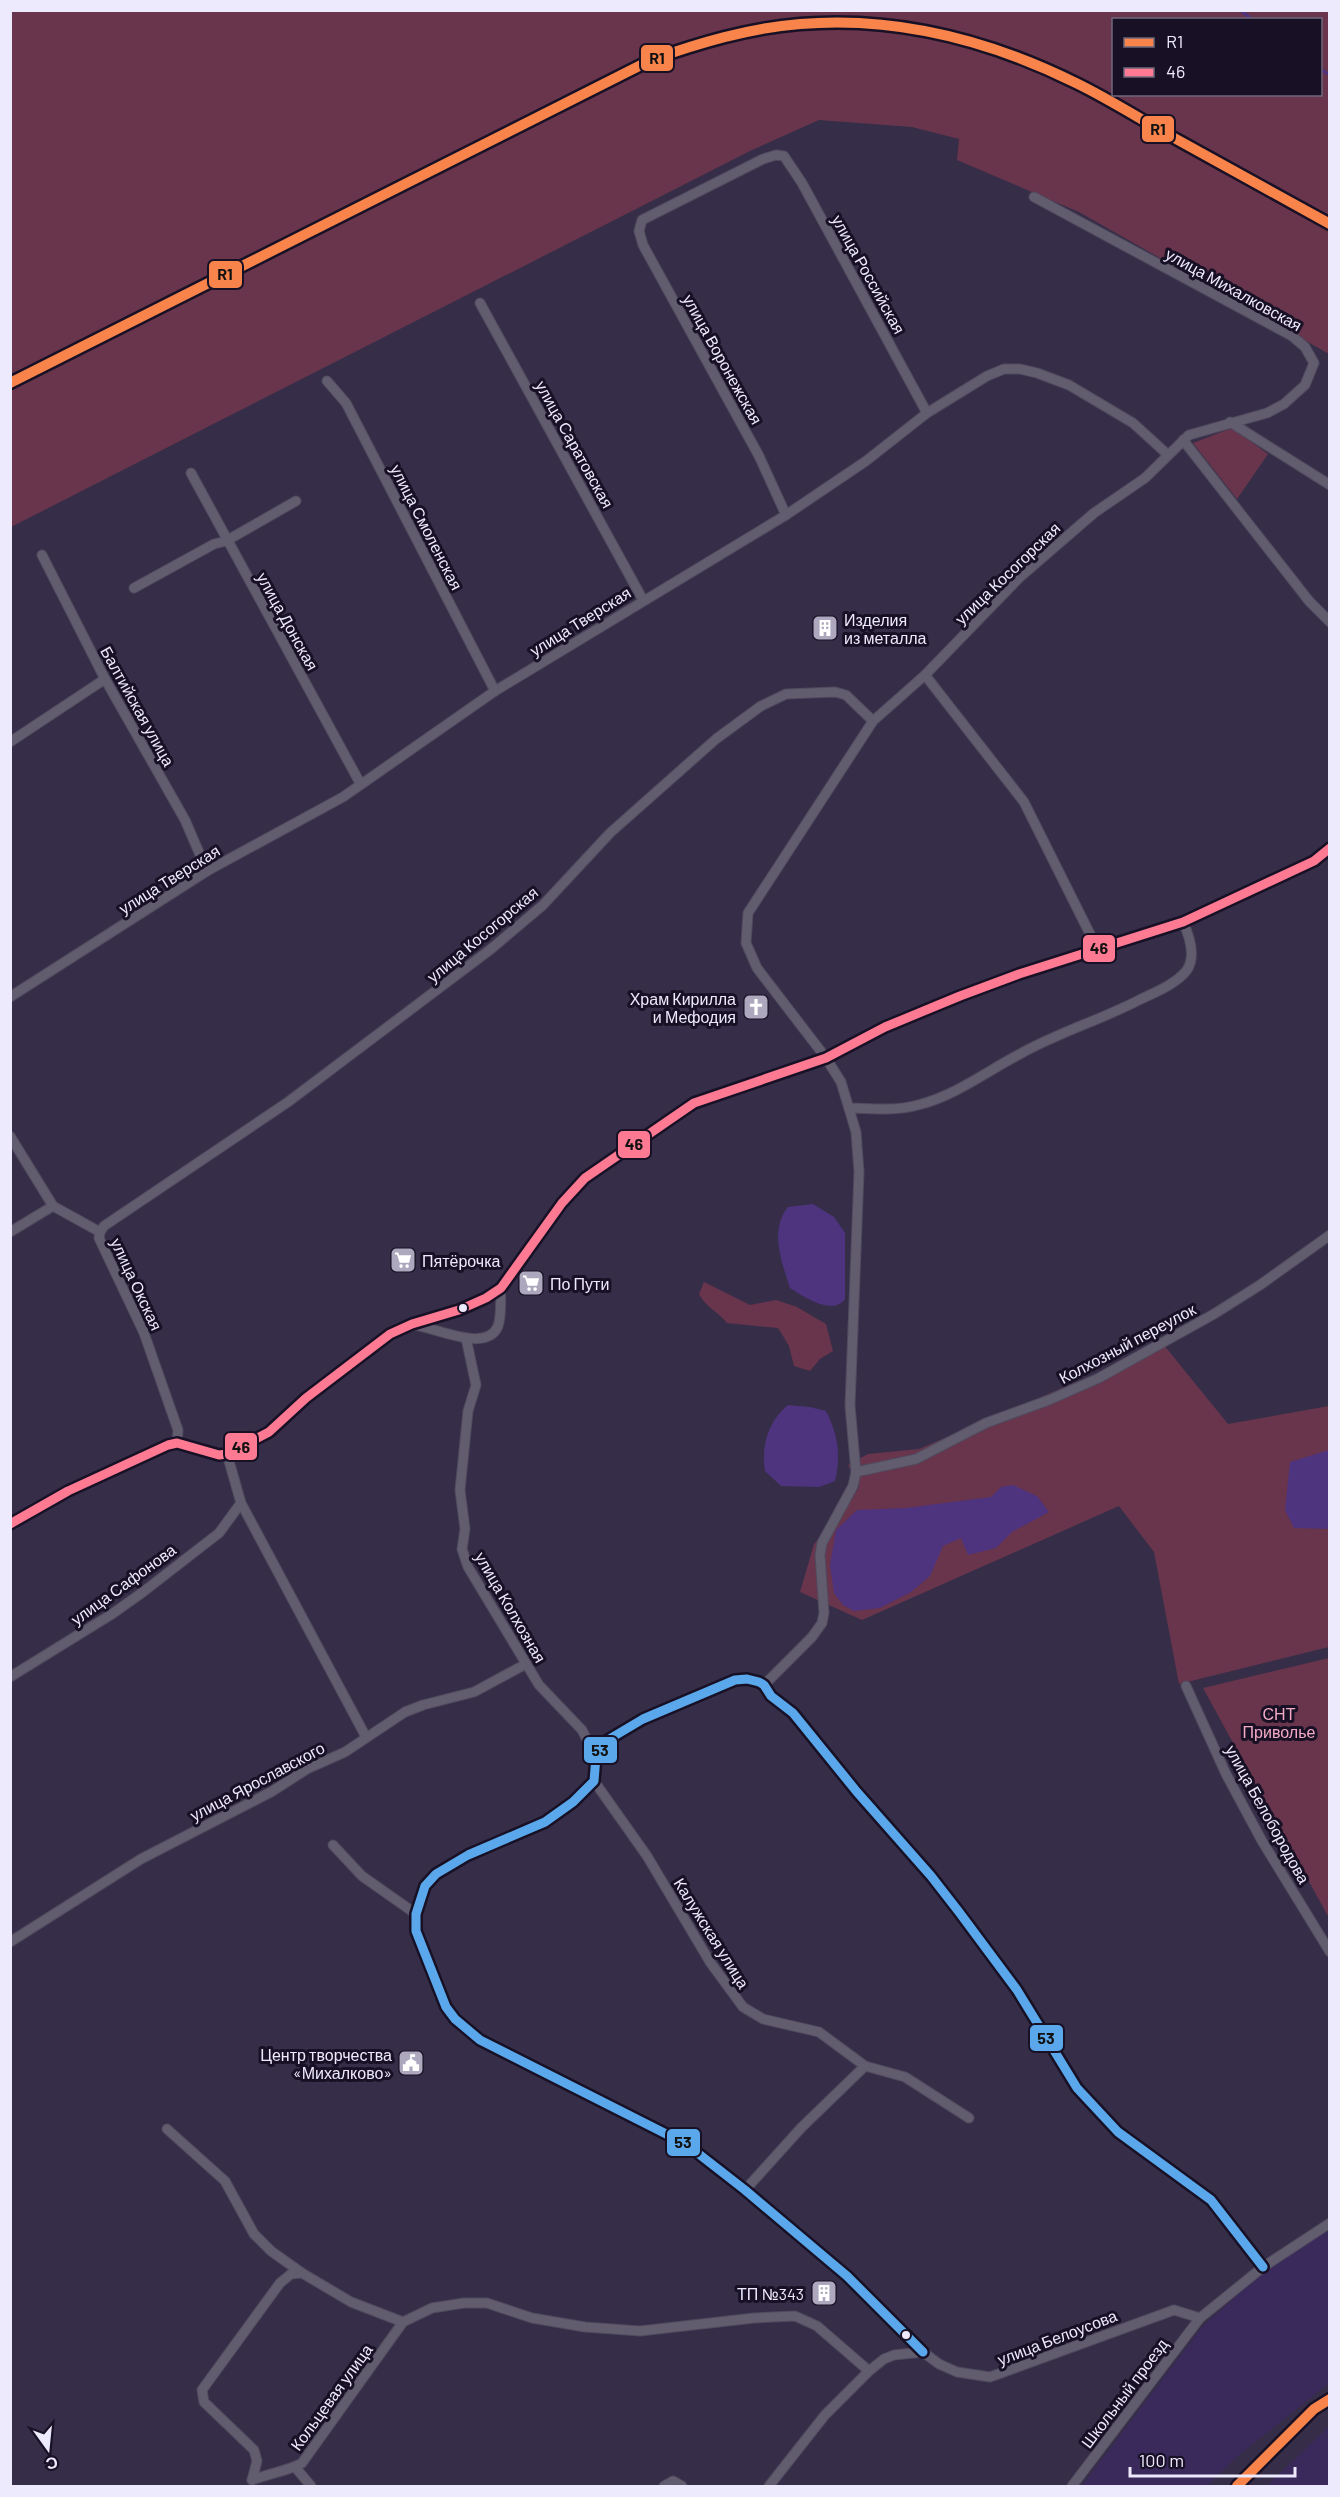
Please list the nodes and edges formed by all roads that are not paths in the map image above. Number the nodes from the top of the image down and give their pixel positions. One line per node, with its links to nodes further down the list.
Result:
1 (1034, 197): 6 (street, улица Михалковская)
2 (644, 219): 5 (street, улица Российская); 12 (street, улица Воронежская)
3 (480, 303): 16 (street, улица Саратовская)
4 (327, 381): 20 (street, улица Смоленская)
5 (927, 413): 8 (street, улица Тверская); 12 (street, улица Тверская)
6 (1230, 422): 7 (street, улица Михалковская); 10 (street)
7 (1183, 440): 8 (street, улица Михалковская); 17 (street)
8 (1167, 454): 18 (street, улица Косогорская)
9 (191, 473): 13 (street, улица Донская)
10 (1329, 485)
11 (296, 501): 13 (street)
12 (786, 515): 16 (street, улица Тверская)
13 (226, 541): 15 (street); 23 (street, улица Донская)
14 (42, 555): 19 (street, Балтийская улица)
15 (134, 588)
16 (643, 600): 20 (street, улица Тверская)
17 (1329, 622)
18 (925, 675): 21 (street, улица Косогорская); 27 (street)
19 (105, 680): 22 (street); 25 (street, Балтийская улица)
20 (495, 691): 23 (street, улица Тверская)
21 (873, 721): 29 (street, улица Косогорская); 34 (street, улица Косогорская)
22 (10, 742)
23 (360, 783): 25 (street, улица Тверская)
24 (1329, 848): 26 (street)
25 (207, 871): 28 (street, улица Тверская)
26 (1183, 922): 27 (street); 30 (street)
27 (1097, 948): 29 (street)
28 (10, 997)
29 (826, 1058): 30 (street, улица Косогорская); 36 (street)
30 (849, 1108): 41 (street, улица Косогорская)
31 (10, 1136): 32 (street, улица Окская)
32 (53, 1206): 33 (street); 34 (street, улица Окская)
33 (10, 1232)
34 (100, 1233): 39 (street, улица Окская)
35 (1329, 1235): 41 (street, Колхозный переулок)
36 (501, 1288): 37 (street); 38 (street)
37 (412, 1324): 38 (street); 40 (street)
38 (465, 1342): 44 (street, улица Колхозная)
39 (177, 1443): 40 (street); 43 (street)
40 (227, 1454): 42 (street)
41 (856, 1472): 46 (street)
42 (241, 1503): 45 (street, улица Сафонова); 48 (street)
43 (10, 1524)
44 (526, 1664): 48 (street, улица Ярославского); 49 (street, улица Колхозная)
45 (10, 1677)
46 (764, 1685): 49 (street); 60 (street)
47 (1186, 1686): 54 (street, улица Белобородова)
48 (366, 1737): 53 (street, улица Ярославского)
49 (596, 1757): 50 (street)
50 (594, 1781): 52 (street); 55 (street, Калужская улица)
51 (333, 1845): 52 (street)
52 (416, 1914): 58 (street, улица Белоусова)
53 (10, 1942)
54 (1329, 1952)
55 (865, 2066): 56 (street, Калужская улица); 58 (street)
56 (969, 2118)
57 (167, 2129): 61 (street)
58 (745, 2190): 64 (street, улица Белоусова)
59 (1329, 2223): 60 (street, Школьный проезд)
60 (1263, 2268): 62 (street, Школьный проезд)
61 (302, 2273): 63 (street); 66 (street)
62 (1200, 2318): 64 (street, улица Белоусова); 71 (street, Школьный проезд)
63 (403, 2322): 65 (street, Кольцевая улица); 66 (street, Кольцевая улица)
64 (923, 2352): 65 (street)
65 (869, 2371): 70 (street)
66 (295, 2467): 67 (street, Кольцевая улица)
67 (310, 2487)
68 (664, 2487): 69 (street)
69 (682, 2487)
70 (770, 2487)
71 (1072, 2487)

